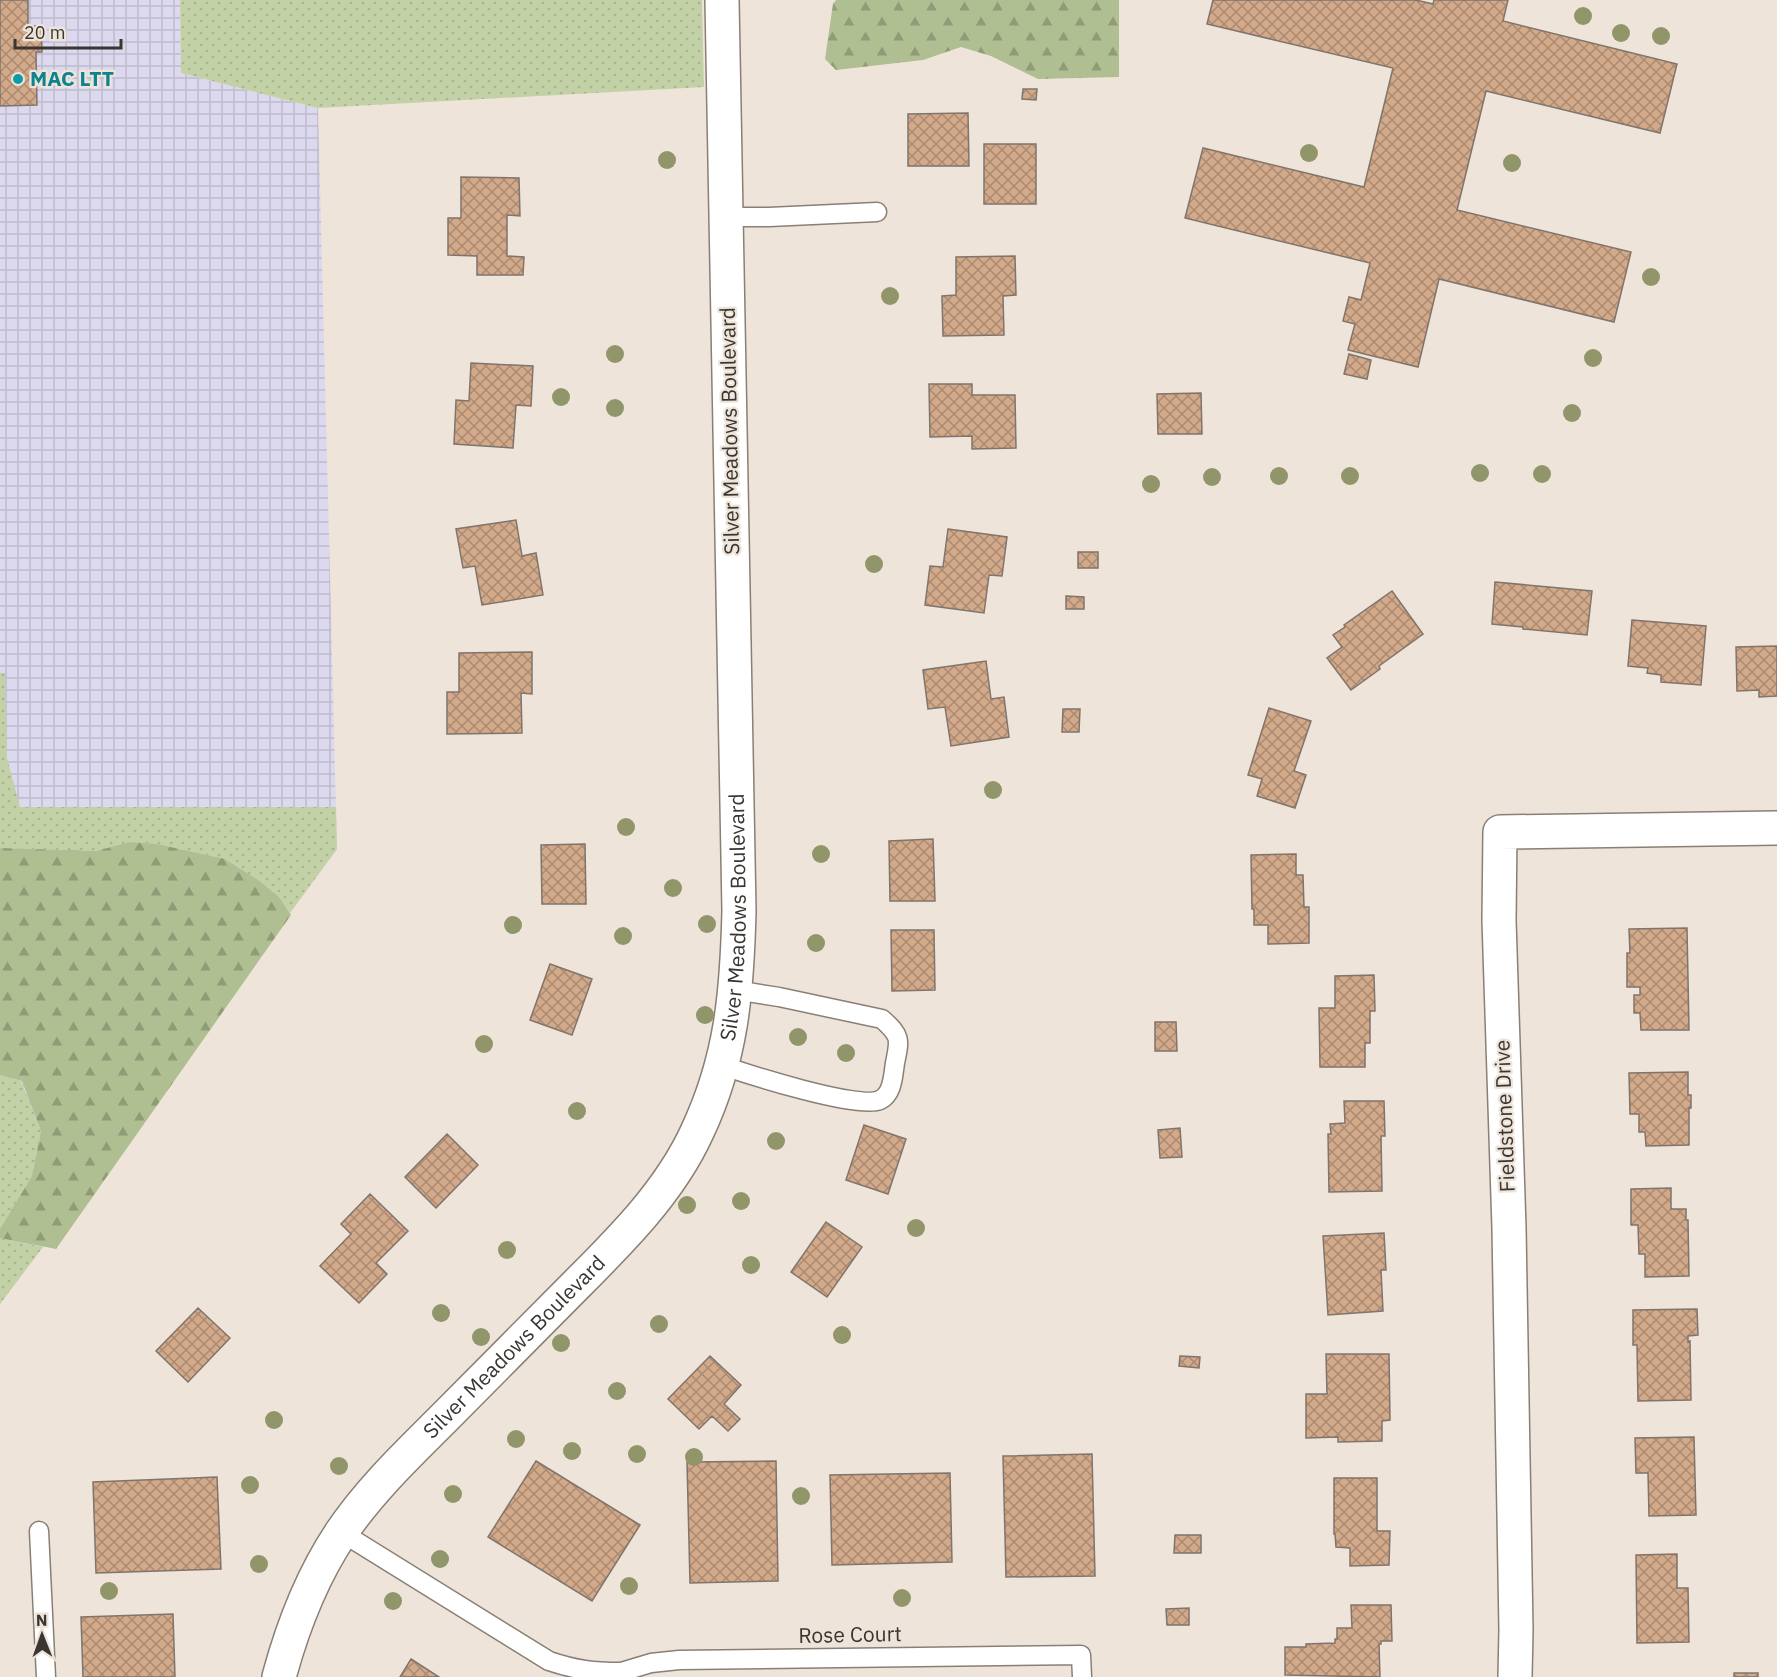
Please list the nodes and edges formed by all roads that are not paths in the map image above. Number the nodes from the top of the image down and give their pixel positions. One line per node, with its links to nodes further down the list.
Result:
1 (722, 0): 3 (street, Silver Meadows Boulevard)
2 (877, 212): 3 (lane)
3 (726, 217): 5 (street, Silver Meadows Boulevard)
4 (1777, 828): 13 (street, Fieldstone Drive)
5 (735, 990): 6 (street, Silver Meadows Boulevard); 6 (lane)
6 (721, 1065): 8 (street, Silver Meadows Boulevard)
7 (39, 1531): 10 (lane)
8 (342, 1532): 9 (lane, Rose Court); 11 (street, Silver Meadows Boulevard)
9 (621, 1674): 12 (lane, Rose Court)
10 (46, 1677)
11 (279, 1677)
12 (1082, 1677)
13 (1515, 1677)

